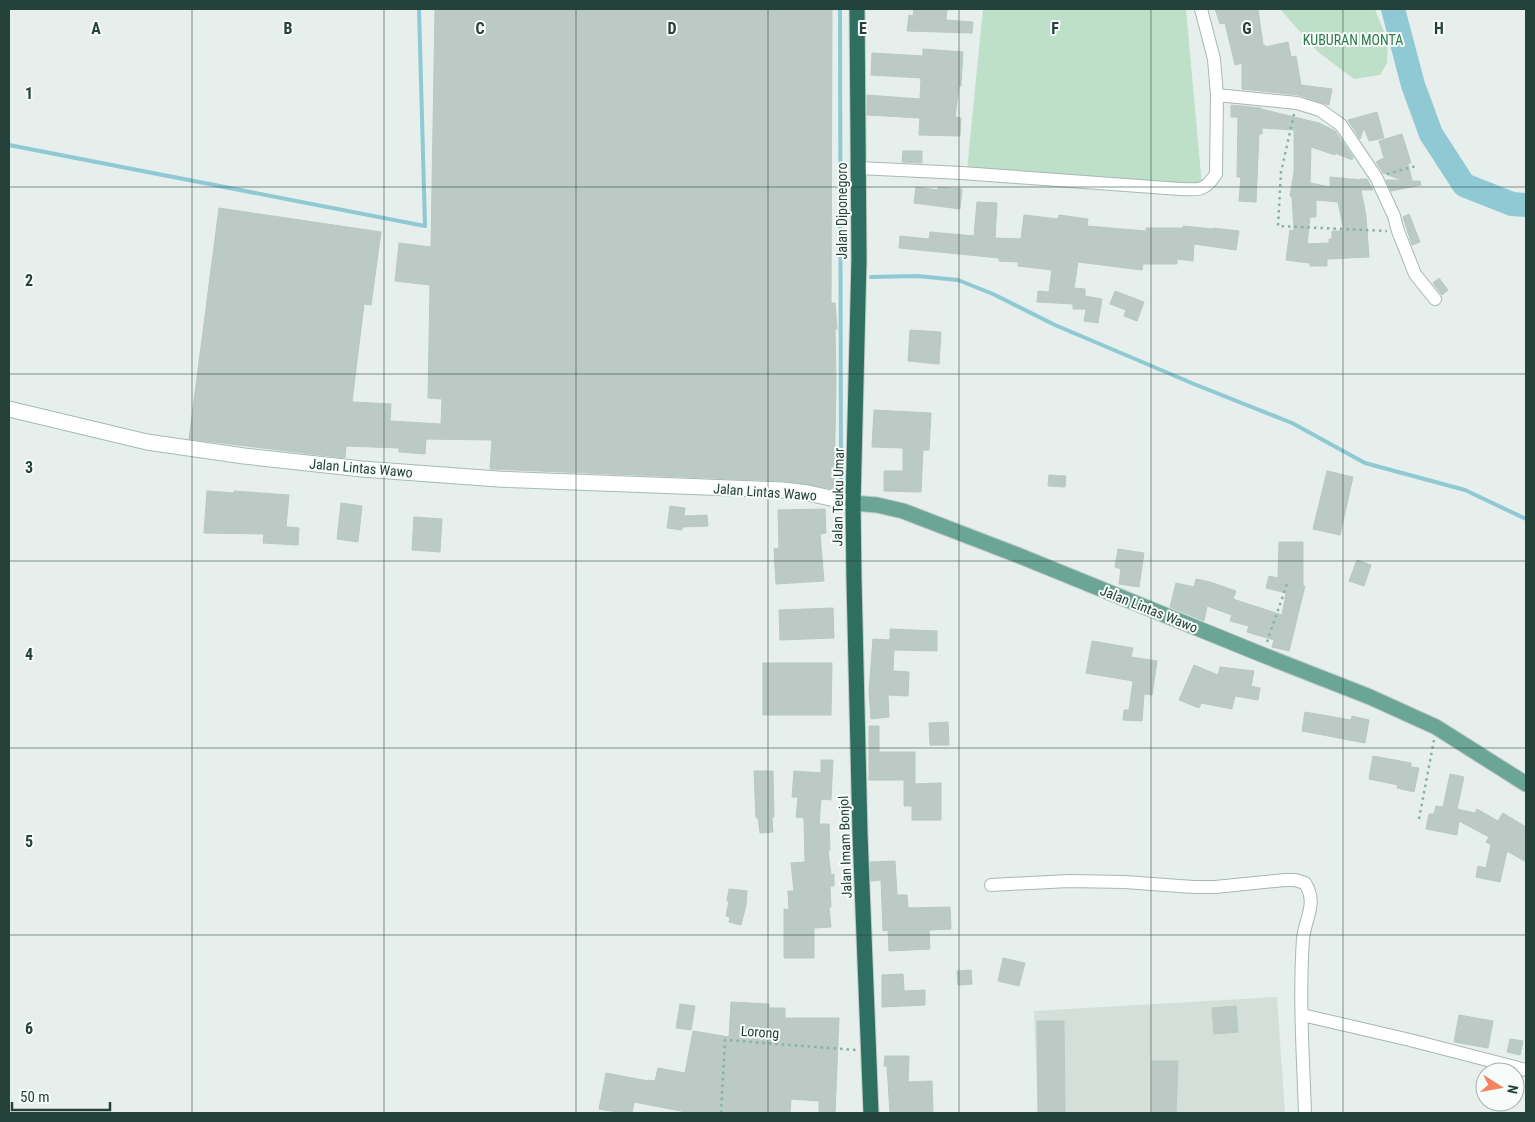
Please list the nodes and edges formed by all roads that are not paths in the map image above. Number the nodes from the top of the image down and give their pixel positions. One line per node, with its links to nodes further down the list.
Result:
1 (857, 9): 4 (highway, Jalan Diponegoro)
2 (1201, 9): 3 (street)
3 (1217, 95): 4 (street); 5 (street)
4 (858, 168): 7 (highway, Jalan Diponegoro)
5 (1435, 299)
6 (9, 409): 8 (street, Jalan Lintas Wawo)
7 (855, 414): 8 (highway, Jalan Teuku Umar)
8 (853, 503): 9 (highway, Jalan Teuku Umar); 10 (main road, Jalan Lintas Wawo)
9 (854, 580): 14 (highway, Jalan Imam Bonjol)
10 (1526, 784)
11 (990, 885): 12 (street)
12 (1302, 1015): 13 (street); 15 (street)
13 (1526, 1070)
14 (870, 1113)
15 (1305, 1113)

